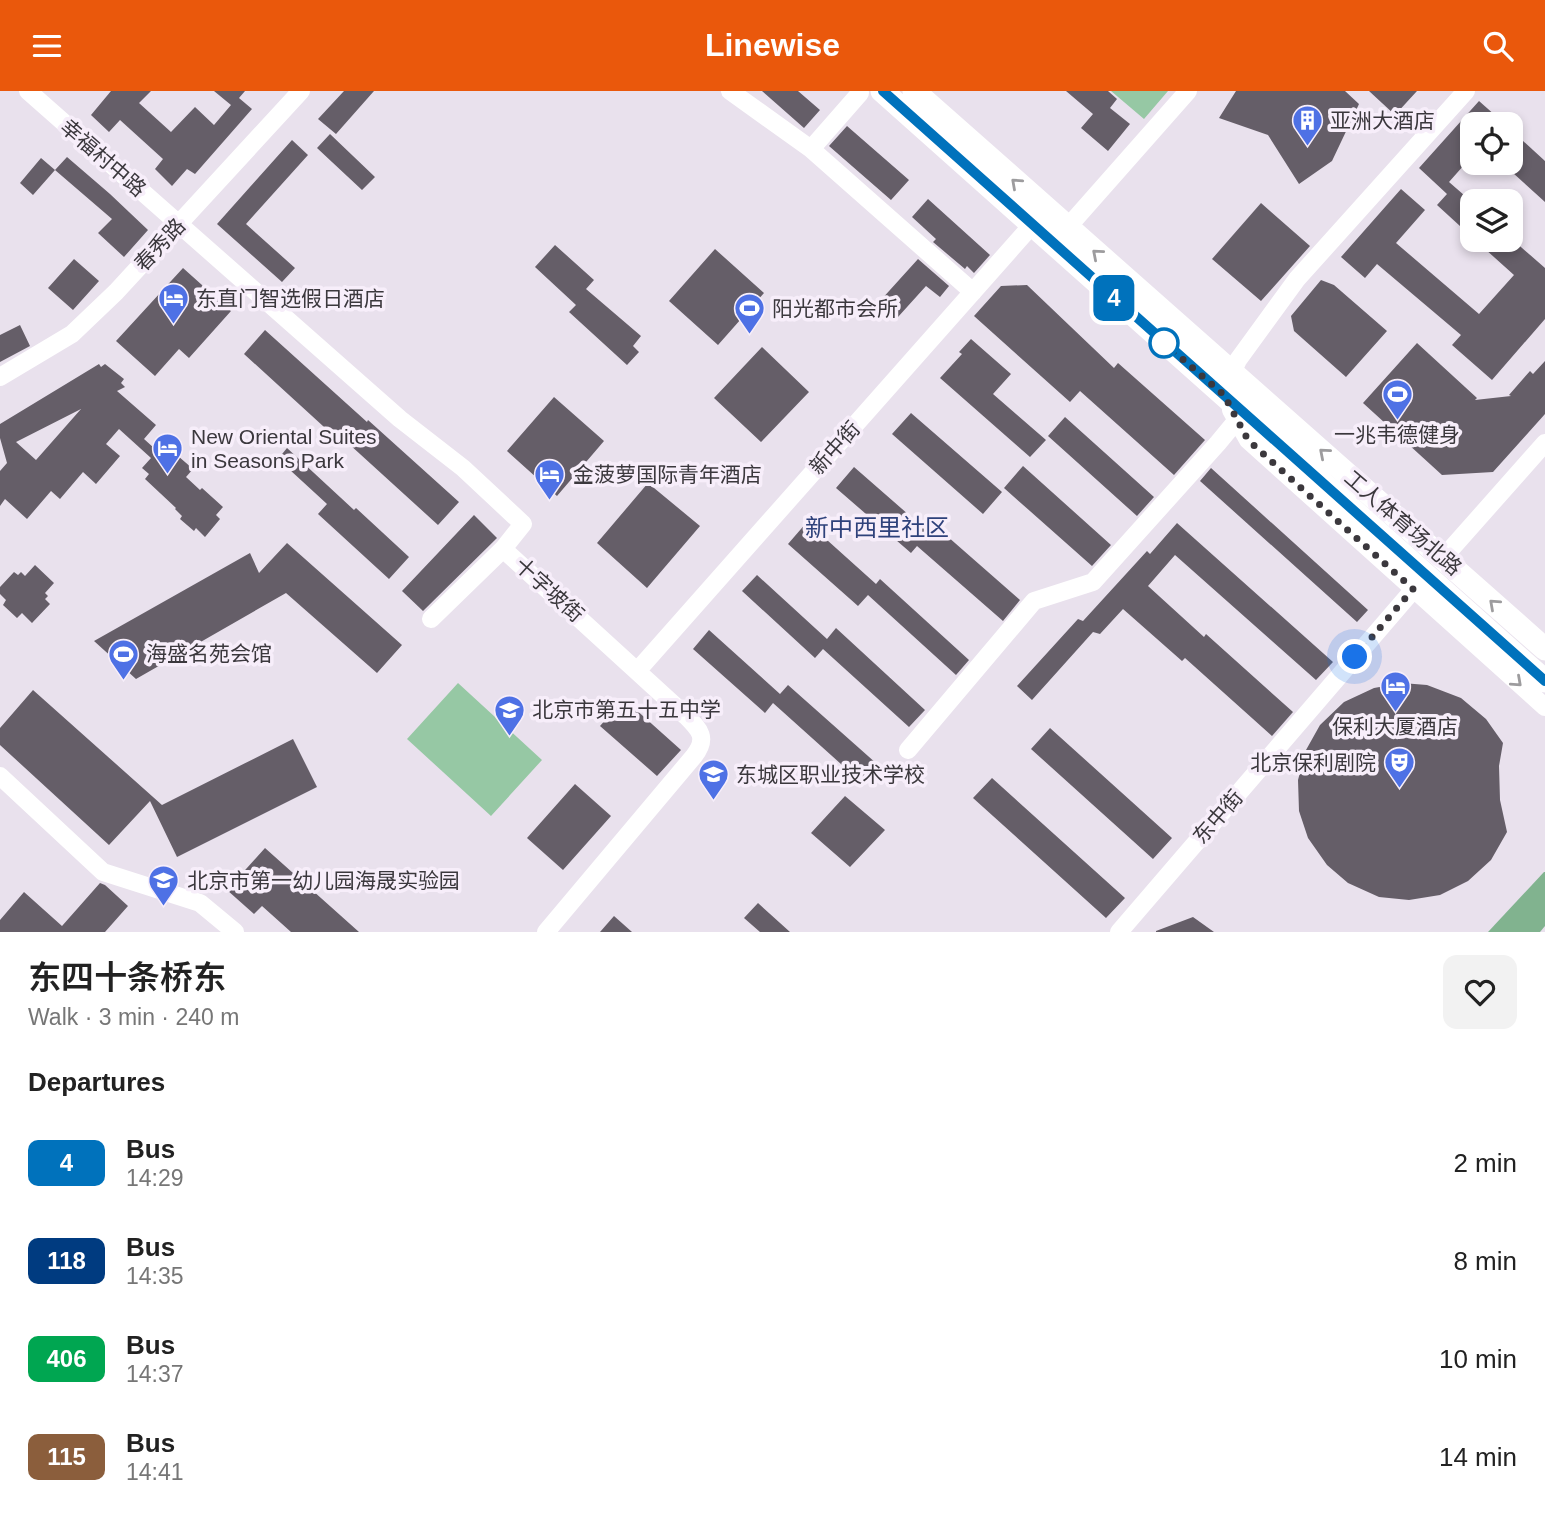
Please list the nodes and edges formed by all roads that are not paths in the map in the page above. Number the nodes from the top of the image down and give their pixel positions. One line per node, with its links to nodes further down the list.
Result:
1 (28, 91): 9 (street, 幸福村中路)
2 (301, 91): 9 (street, 春秀路)
3 (730, 91): 8 (street)
4 (914, 91): 11 (main road, 工人体育场北路, one-way to 4)
5 (1188, 91): 11 (street)
6 (1466, 91): 13 (street)
7 (871, 92): 8 (street); 10 (main road, 工人体育场北路)
8 (811, 149): 12 (street)
9 (178, 224): 14 (street, 春秀路); 18 (street, 十字坡街)
10 (1032, 225): 12 (street, 新中街); 15 (main road, 工人体育场北路)
11 (1067, 228): 13 (main road, 工人体育场北路, one-way to 11)
12 (973, 292): 23 (street, 新中街)
13 (1232, 373): 19 (main road, 工人体育场北路, one-way to 13)
14 (0, 377)
15 (1224, 395): 16 (street, 工人体育场北路); 20 (main road, 工人体育场北路)
16 (1237, 420): 20 (street, 工人体育场北路); 26 (street)
17 (1545, 443): 19 (street)
18 (503, 549): 21 (street); 23 (street, 十字坡街)
19 (1443, 558): 22 (main road, 工人体育场北路, one-way to 19)
20 (1420, 582): 24 (main road, 工人体育场北路); 25 (street, 工人体育场北路, one-way to 25); 30 (street, 东中街)
21 (430, 619)
22 (1545, 649)
23 (638, 670): 29 (street, 十字坡街)
24 (1545, 681)
25 (1545, 707)
26 (908, 750)
27 (0, 776): 28 (street)
28 (236, 932)
29 (546, 932)
30 (1119, 932)

